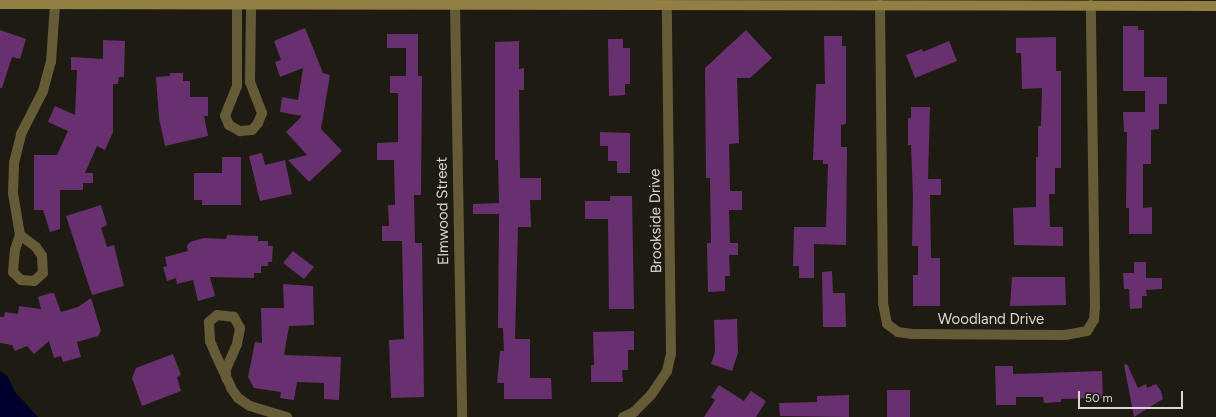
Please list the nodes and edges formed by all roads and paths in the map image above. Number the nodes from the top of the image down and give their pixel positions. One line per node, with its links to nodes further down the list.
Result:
1 (204, 2): 5 (street); 6 (street)
2 (469, 2): 7 (street); 8 (street)
3 (1069, 2): 9 (street); 10 (street)
4 (0, 4): 5 (street)
5 (55, 5): 13 (street)
6 (238, 5): 11 (street); 11 (street)
7 (455, 5): 11 (street); 16 (street, Elmwood Street)
8 (667, 5): 9 (street); 17 (street, Brookside Drive)
9 (880, 5): 10 (street, Woodland Drive)
10 (1091, 5): 12 (street)
11 (251, 6)
12 (1216, 6)
13 (20, 235)
14 (226, 378): 14 (street); 15 (street)
15 (287, 417)
16 (462, 417)
17 (622, 417)

